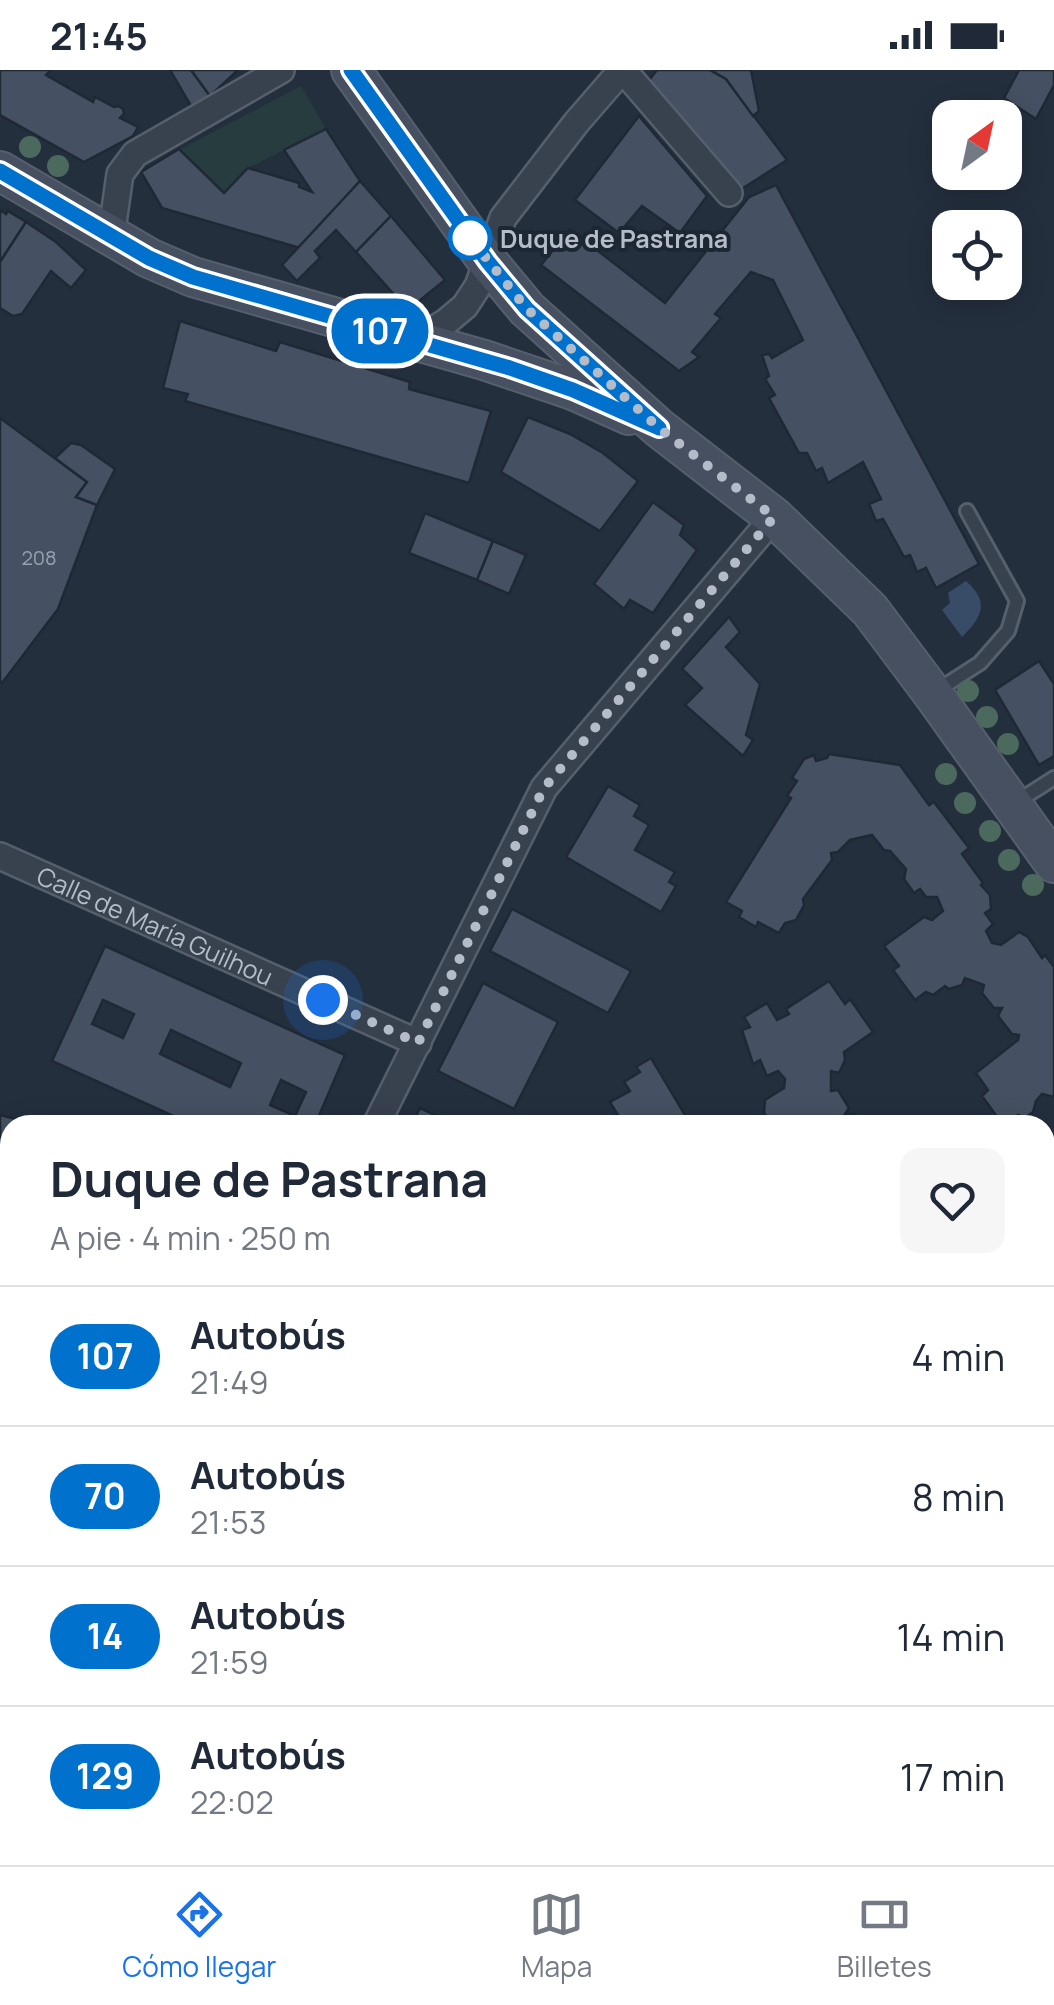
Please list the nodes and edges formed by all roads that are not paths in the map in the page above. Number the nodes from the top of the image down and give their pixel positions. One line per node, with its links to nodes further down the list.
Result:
1 (281, 70): 6 (street)
2 (351, 70): 7 (main road)
3 (622, 70): 5 (street); 7 (street)
4 (0, 171): 6 (main road)
5 (729, 193)
6 (111, 237): 8 (main road)
7 (488, 262): 8 (street); 9 (main road)
8 (415, 341): 9 (main road)
9 (659, 428): 11 (main road)
10 (966, 511): 12 (lane)
11 (774, 517): 12 (main road); 17 (street)
12 (933, 694): 14 (main road)
13 (1054, 778): 14 (lane)
14 (1013, 804): 16 (main road)
15 (0, 856): 17 (street, Calle de María Guilhou)
16 (1054, 863)
17 (418, 1043): 18 (street)
18 (381, 1115)

